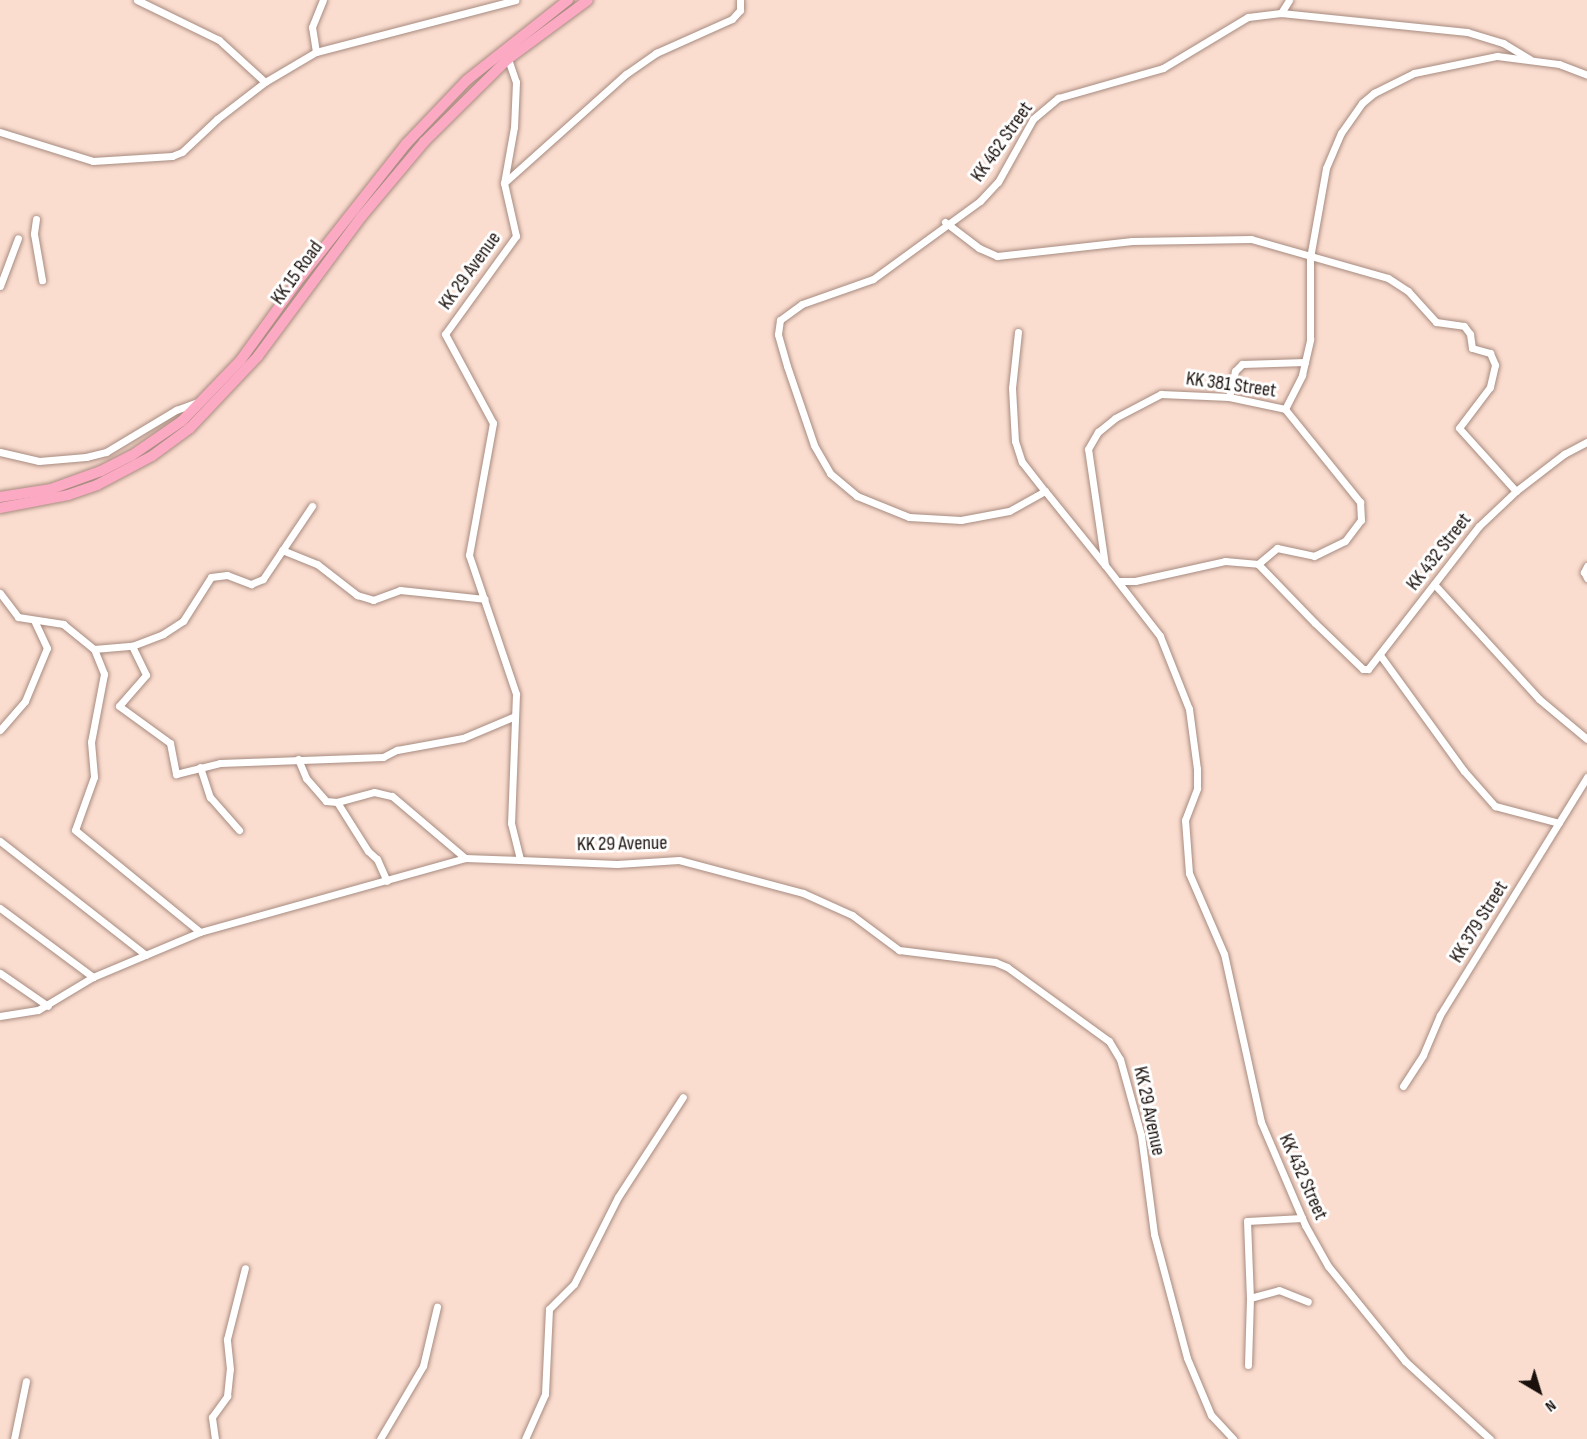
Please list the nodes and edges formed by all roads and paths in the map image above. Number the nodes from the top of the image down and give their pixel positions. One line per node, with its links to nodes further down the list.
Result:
1 (137, 0): 13 (street)
2 (323, 0): 9 (street)
3 (515, 0): 9 (street)
4 (568, 0): 25 (highway, KK 15 Road)
5 (588, 0): 10 (highway, KK 15 Road)
6 (740, 0): 15 (street)
7 (1289, 0): 8 (street)
8 (1281, 13): 11 (street, KK 462 Street); 17 (street, KK 462 Street)
9 (316, 52): 13 (street)
10 (508, 59): 15 (street, KK 29 Avenue); 33 (highway, KK 15 Road)
11 (1532, 60): 12 (street, KK 381 Street); 19 (street, KK 381 Street)
12 (1587, 75)
13 (265, 82): 14 (street)
14 (0, 132)
15 (504, 183): 42 (street, KK 29 Avenue)
16 (36, 219): 20 (street)
17 (945, 222): 19 (street); 29 (street, KK 462 Street)
18 (18, 238): 21 (street)
19 (1310, 258): 23 (street, KK 381 Street); 30 (street)
20 (42, 280)
21 (0, 286)
22 (1017, 332): 29 (street)
23 (1305, 362): 24 (street); 26 (street, KK 381 Street)
24 (1229, 397): 26 (street, KK 381 Street); 36 (street, KK 381 Street)
25 (201, 401): 28 (street); 31 (highway, KK 15 Road)
26 (1285, 409): 35 (street)
27 (1587, 442): 30 (street, KK 432 Street)
28 (0, 452)
29 (1045, 491): 36 (street)
30 (1516, 491): 40 (street, KK 432 Street)
31 (0, 497)
32 (312, 506): 34 (street)
33 (0, 508)
34 (282, 550): 42 (street); 44 (street)
35 (1258, 564): 39 (street); 46 (street, KK 432 Street)
36 (1105, 565): 39 (street, KK 381 Street)
37 (1587, 566): 38 (street)
38 (1587, 578)
39 (1118, 581): 59 (street, KK 381 Street)
40 (1434, 584): 46 (street, KK 432 Street); 49 (street)
41 (0, 592): 43 (street)
42 (485, 599): 47 (street, KK 29 Avenue)
43 (35, 622): 45 (street); 48 (street)
44 (132, 646): 45 (street); 51 (street)
45 (94, 649): 62 (street)
46 (1380, 655): 54 (street)
47 (514, 716): 50 (street); 58 (street, KK 29 Avenue)
48 (0, 730)
49 (1587, 739)
50 (298, 759): 51 (street); 53 (street)
51 (200, 767): 55 (street)
52 (1587, 777): 54 (street, KK 379 Street)
53 (338, 802): 57 (street); 60 (street)
54 (1559, 823): 68 (street, KK 379 Street)
55 (239, 830)
56 (0, 841): 63 (street)
57 (465, 858): 58 (street); 60 (street)
58 (519, 860): 81 (street, KK 29 Avenue)
59 (1189, 873): 70 (street, KK 432 Street)
60 (387, 881): 62 (street)
61 (0, 908): 65 (street)
62 (200, 932): 63 (street)
63 (146, 955): 65 (street)
64 (0, 974): 66 (street)
65 (93, 976): 66 (street)
66 (48, 1006): 67 (street)
67 (0, 1016)
68 (1403, 1086)
69 (683, 1097): 80 (street)
70 (1302, 1218): 72 (street); 82 (street, KK 432 Street)
71 (245, 1268): 78 (street)
72 (1250, 1298): 73 (street); 75 (street)
73 (1308, 1302)
74 (437, 1307): 79 (street)
75 (1248, 1365)
76 (26, 1381): 77 (street)
77 (14, 1439)
78 (214, 1439)
79 (380, 1439)
80 (525, 1439)
81 (1233, 1439)
82 (1490, 1439)

